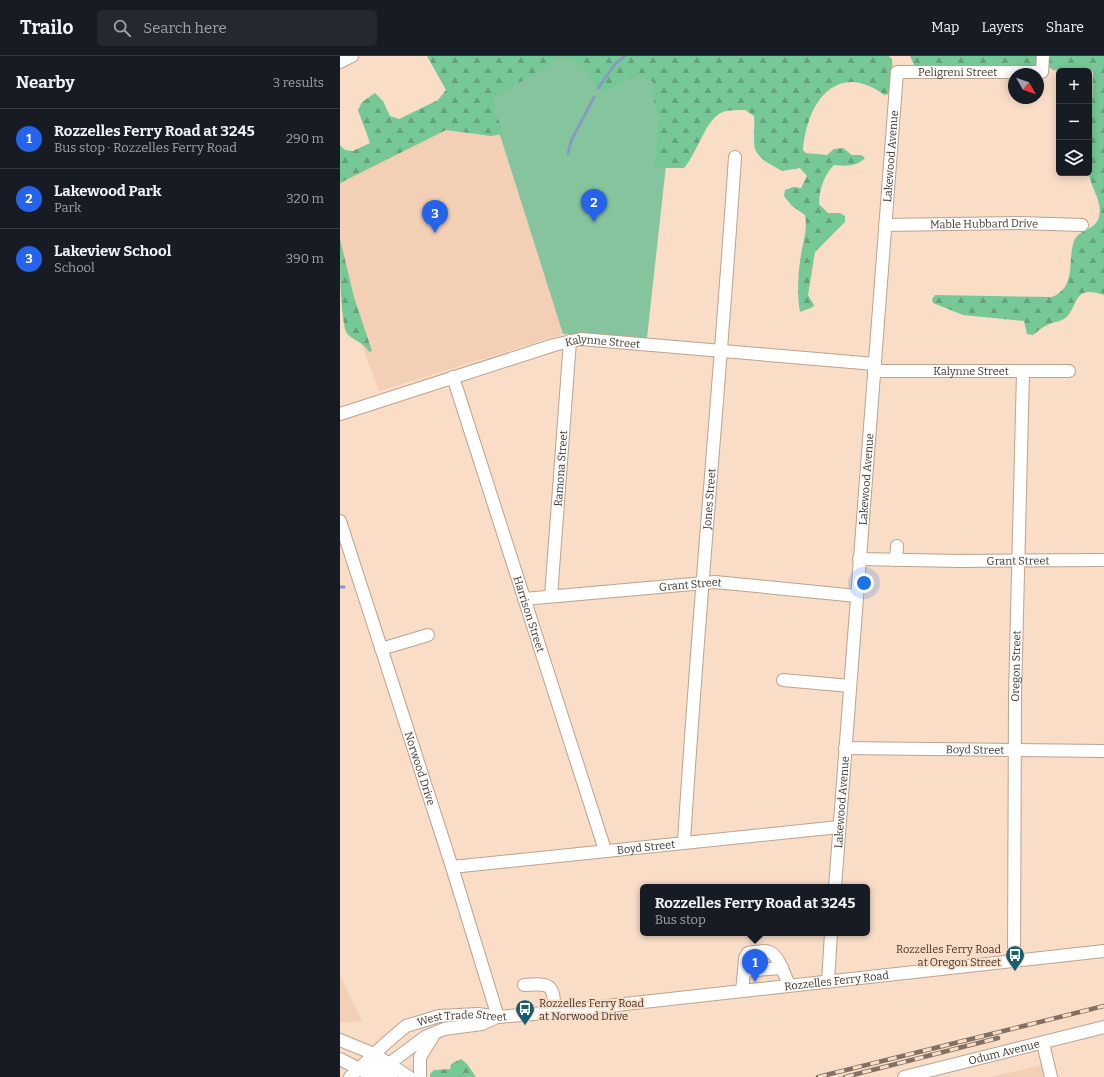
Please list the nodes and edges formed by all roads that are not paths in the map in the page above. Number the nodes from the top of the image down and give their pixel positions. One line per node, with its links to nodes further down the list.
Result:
1 (352, 56): 3 (street)
2 (1043, 56): 4 (street, Peligreni Street)
3 (340, 62)
4 (897, 72): 6 (street, Lakewood Avenue)
5 (735, 157): 9 (street, Jones Street)
6 (885, 225): 7 (street, Mable Hubbard Drive); 10 (street, Lakewood Avenue)
7 (1082, 225)
8 (570, 341): 9 (street, Kalynne Street); 13 (street, Kalynne Street); 22 (street, Ramona Street)
9 (722, 351): 10 (street, Kalynne Street); 21 (street, Jones Street)
10 (874, 367): 11 (street, Kalynne Street); 17 (street, Lakewood Avenue)
11 (1023, 371): 12 (street, Kalynne Street); 20 (street, Oregon Street)
12 (1069, 371)
13 (453, 377): 14 (street, Kalynne Street); 24 (street, Harrison Street)
14 (340, 414)
15 (340, 521): 26 (street, Norwood Drive)
16 (897, 546): 18 (street)
17 (859, 559): 18 (street, Grant Street); 23 (street, Lakewood Avenue)
18 (896, 560): 20 (street, Grant Street)
19 (1104, 560): 20 (street, Grant Street)
20 (1018, 561): 30 (street, Oregon Street)
21 (702, 583): 22 (street, Grant Street); 23 (street, Grant Street); 33 (street, Jones Street)
22 (551, 596): 24 (street, Grant Street)
23 (857, 596): 28 (street, Lakewood Avenue)
24 (524, 599): 34 (street, Harrison Street)
25 (428, 635): 26 (street)
26 (381, 649): 35 (street, Norwood Drive)
27 (783, 680): 28 (street)
28 (850, 686): 29 (street, Lakewood Avenue)
29 (845, 748): 30 (street, Boyd Street); 32 (street, Lakewood Avenue)
30 (1015, 751): 31 (street, Boyd Street); 39 (street, Oregon Street)
31 (1104, 751)
32 (840, 827): 33 (street, Boyd Street); 36 (street, Lakewood Avenue)
33 (684, 842): 34 (street, Boyd Street)
34 (605, 850): 35 (street, Boyd Street)
35 (452, 867): 47 (street, Norwood Drive)
36 (835, 884)
37 (831, 936): 42 (street)
38 (1104, 951): 39 (street, Rozzelles Ferry Road)
39 (1014, 961): 42 (street, Rozzelles Ferry Road)
40 (782, 968): 41 (street); 41 (street); 44 (street)
41 (744, 971): 45 (street)
42 (828, 982): 44 (street, Rozzelles Ferry Road)
43 (524, 985): 46 (street)
44 (789, 985): 45 (street, Rozzelles Ferry Road)
45 (742, 991): 46 (street, Rozzelles Ferry Road)
46 (556, 1012): 47 (street, Rozzelles Ferry Road)
47 (498, 1016): 49 (street, West Trade Street); 52 (street, West Trade Street)
48 (1104, 1027): 51 (street, Odum Avenue)
49 (444, 1029): 55 (street, West Trade Street); 59 (street)
50 (340, 1040): 52 (street)
51 (1043, 1043): 60 (street, Odum Avenue); 61 (street)
52 (374, 1054): 54 (street, West Trade Street); 55 (street)
53 (340, 1059): 54 (street)
54 (359, 1068): 55 (street); 56 (street, West Trade Street)
55 (377, 1073): 57 (street); 58 (street)
56 (350, 1077)
57 (391, 1077)
58 (409, 1077)
59 (420, 1077)
60 (904, 1077)
61 (1051, 1077)

